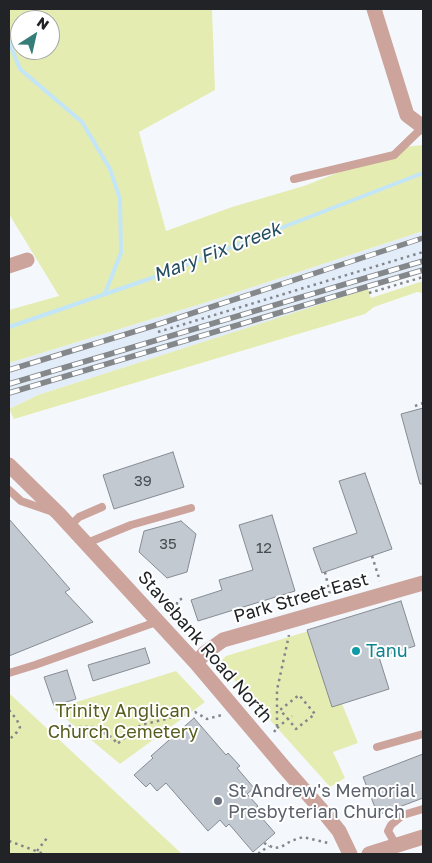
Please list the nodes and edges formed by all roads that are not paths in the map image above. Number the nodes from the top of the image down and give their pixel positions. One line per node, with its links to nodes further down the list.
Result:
1 (374, 9): 2 (street)
2 (423, 127): 3 (lane)
3 (294, 179)
4 (27, 260): 5 (street)
5 (9, 266)
6 (14, 470): 10 (street, Stavebank Road North)
7 (9, 490): 10 (lane)
8 (102, 506): 11 (lane)
9 (191, 508): 12 (lane)
10 (59, 514): 11 (street, Stavebank Road North)
11 (70, 526): 12 (street, Stavebank Road North)
12 (87, 544): 14 (street, Stavebank Road North)
13 (423, 583): 15 (street, Park Street East)
14 (166, 619): 15 (street, Stavebank Road North); 16 (lane)
15 (196, 663): 22 (street, Stavebank Road North)
16 (9, 673)
17 (423, 734): 18 (lane)
18 (377, 747)
19 (423, 809): 21 (lane)
20 (423, 837): 21 (street)
21 (396, 845): 23 (street)
22 (350, 854)
23 (369, 854)

